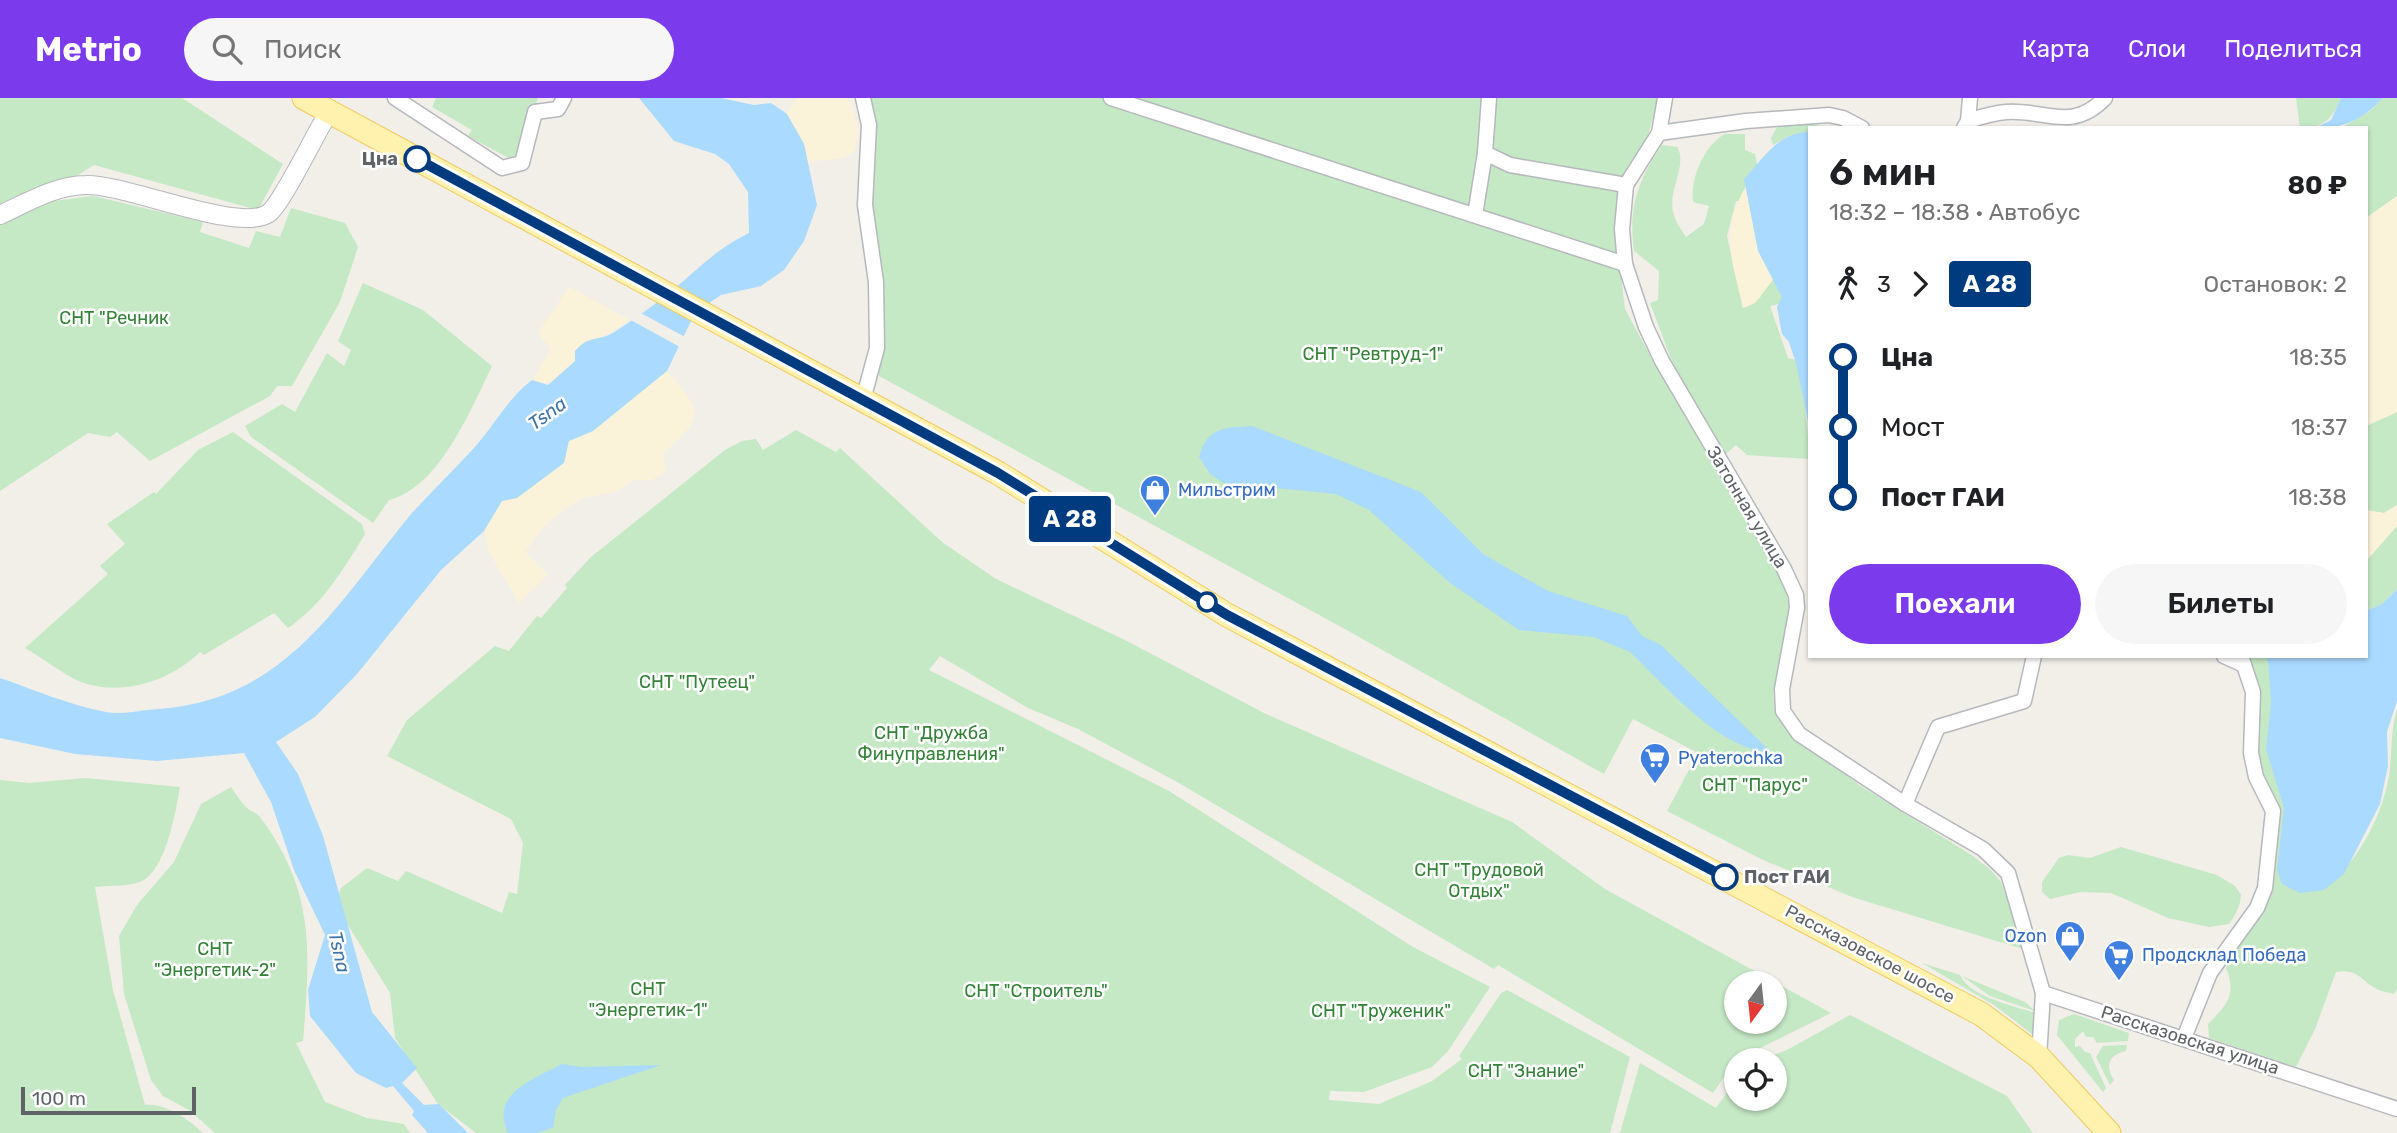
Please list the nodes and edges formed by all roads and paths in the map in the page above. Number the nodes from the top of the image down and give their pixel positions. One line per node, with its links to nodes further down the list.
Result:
1 (395, 98): 2 (street)
2 (564, 98)
3 (863, 98): 18 (street)
4 (1111, 98): 16 (street)
5 (1489, 98): 13 (street)
6 (1665, 98): 12 (street)
7 (1970, 98): 10 (street)
8 (2105, 98): 10 (street)
9 (313, 103): 15 (street); 18 (main road, Рассказовское шоссе)
10 (1966, 124)
11 (1857, 126): 12 (street)
12 (1659, 133): 14 (street, Затонная улица)
13 (1485, 153): 14 (street); 16 (street)
14 (1626, 185): 17 (street, Затонная улица)
15 (0, 215)
16 (1475, 215): 17 (street)
17 (1625, 264): 21 (street, Затонная улица)
18 (863, 400): 24 (main road, Рассказовское шоссе)
19 (2034, 658): 21 (street)
20 (2243, 661): 23 (street)
21 (1905, 804): 22 (street, Затонная улица)
22 (2043, 993): 23 (street, Рассказовская улица); 24 (street)
23 (2184, 1038): 25 (street, Рассказовская улица)
24 (2039, 1057): 26 (main road, Рассказовское шоссе)
25 (2397, 1109)
26 (2109, 1133)

